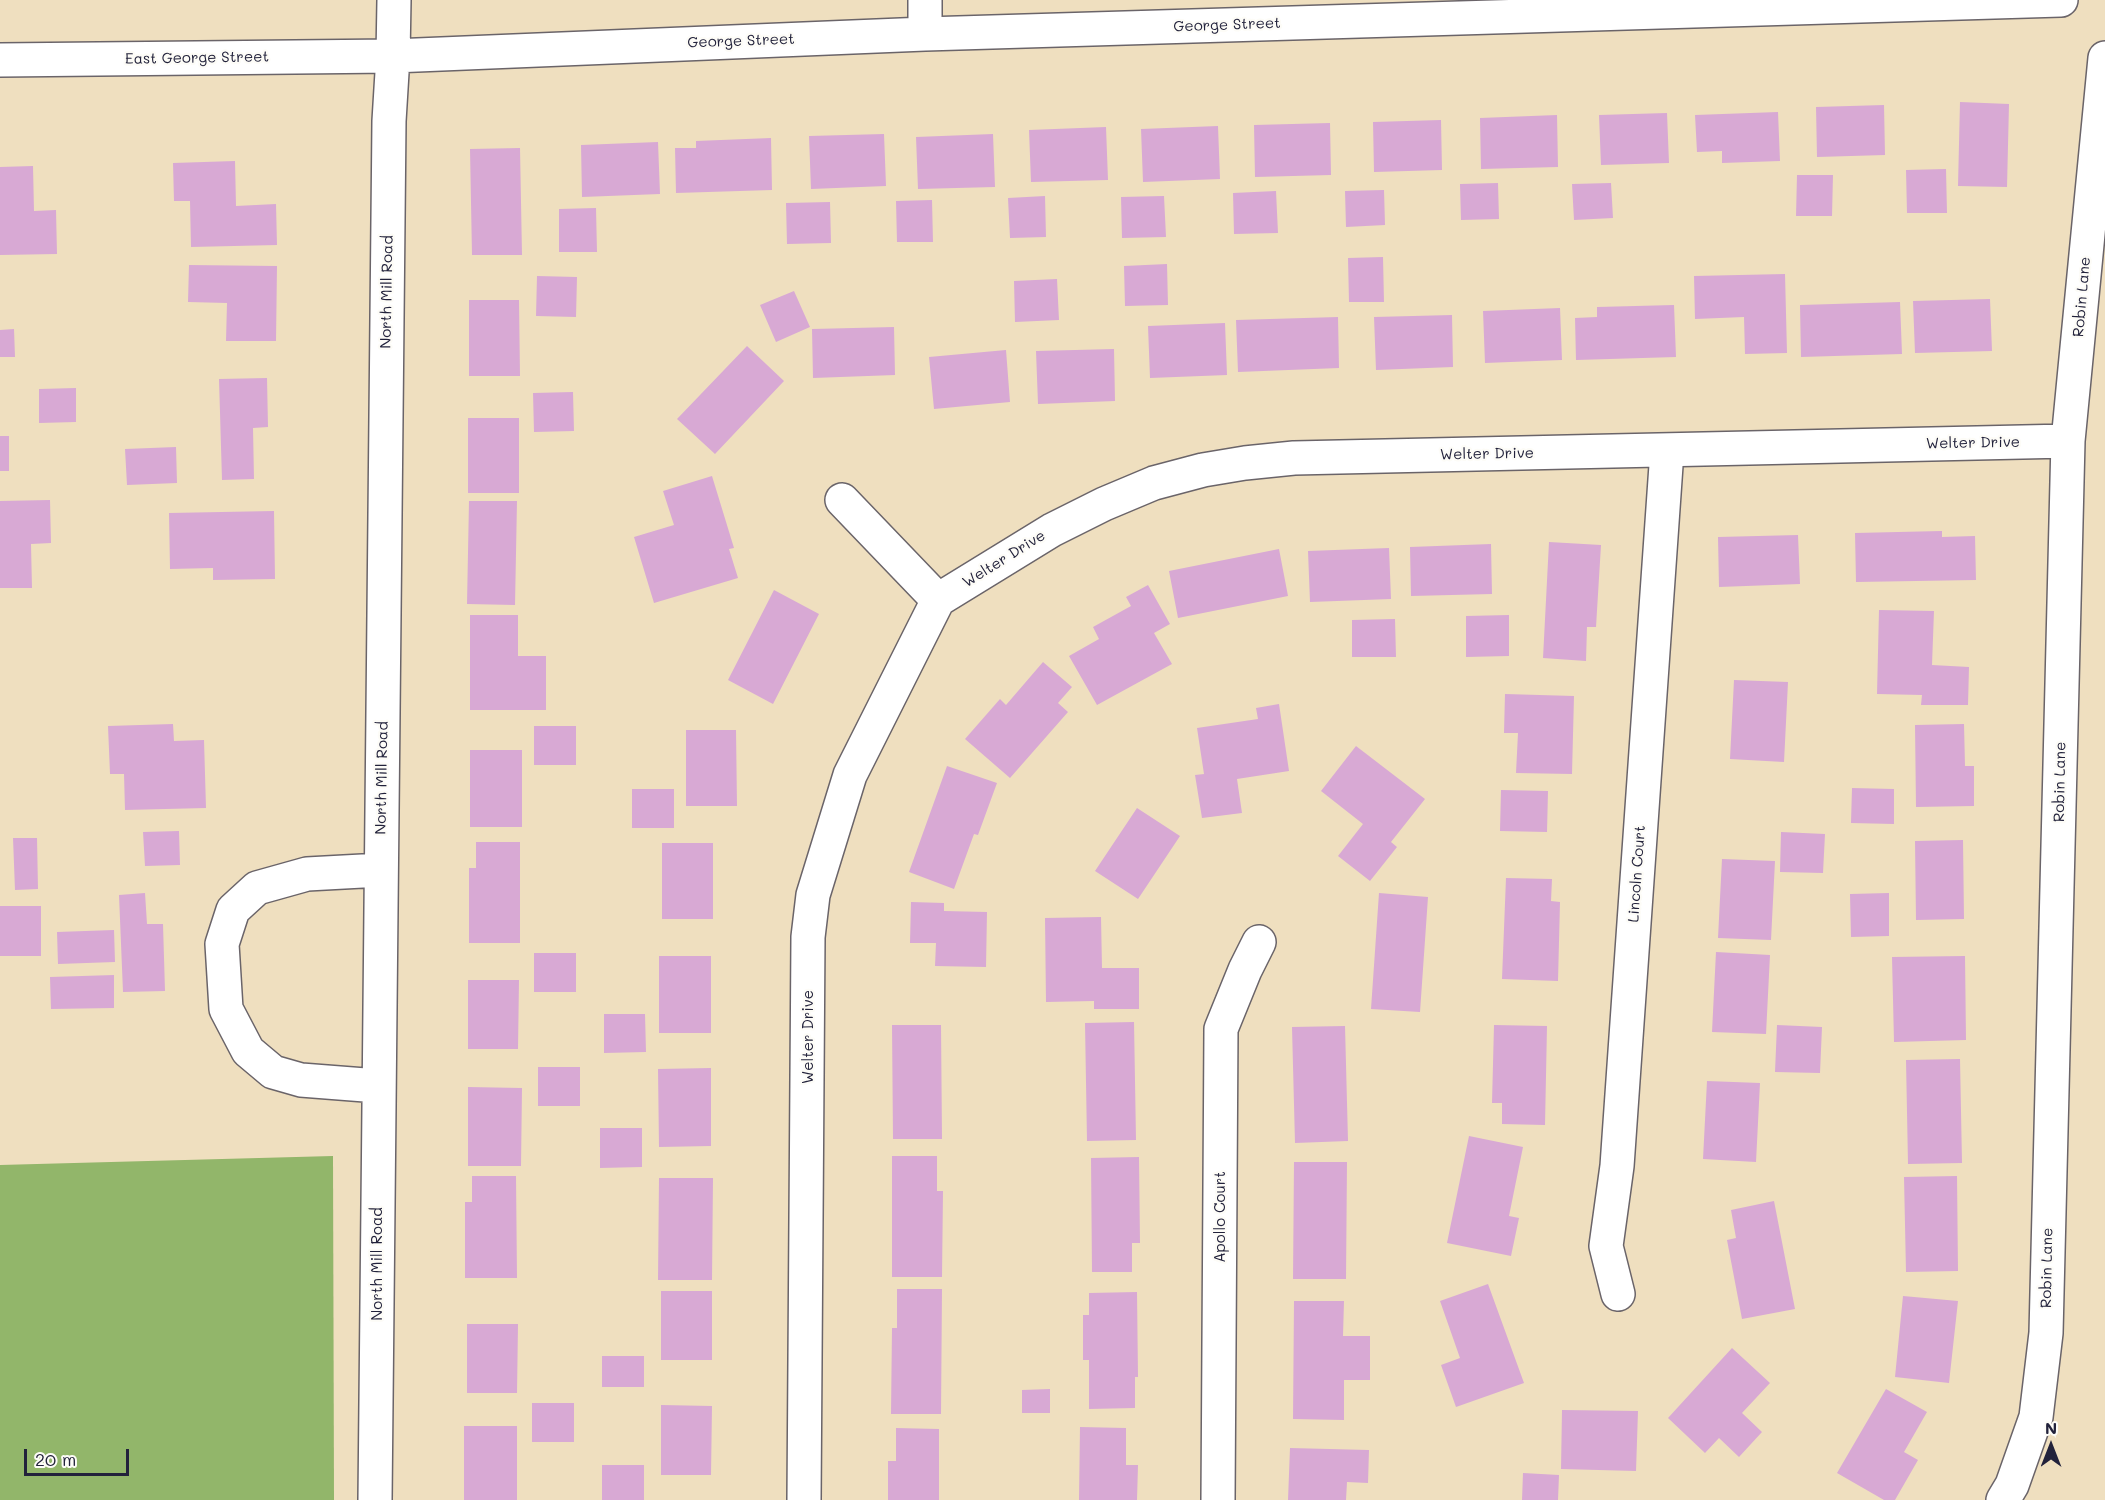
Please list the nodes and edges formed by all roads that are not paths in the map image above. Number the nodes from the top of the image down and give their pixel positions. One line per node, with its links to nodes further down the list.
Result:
1 (394, 0): 7 (street, North Mill Road)
2 (925, 0): 6 (street)
3 (2061, 0): 4 (street, George Street)
4 (1986, 1): 5 (street, George Street)
5 (1454, 9): 6 (street, George Street)
6 (925, 34): 7 (street, George Street)
7 (393, 56): 9 (street, East George Street); 14 (street, North Mill Road)
8 (2105, 58): 10 (street, Robin Lane)
9 (0, 60)
10 (2068, 441): 11 (street, Welter Drive); 21 (street, Robin Lane)
11 (1667, 451): 13 (street, Welter Drive); 17 (street, Lincoln Court)
12 (842, 500): 13 (street)
13 (938, 600): 19 (street, Welter Drive)
14 (381, 870): 16 (street, North Mill Road); 16 (street)
15 (1259, 942): 20 (street, Apollo Court)
16 (378, 1086): 18 (street, North Mill Road)
17 (1618, 1294)
18 (375, 1500)
19 (804, 1500)
20 (1218, 1500)
21 (2003, 1500)

